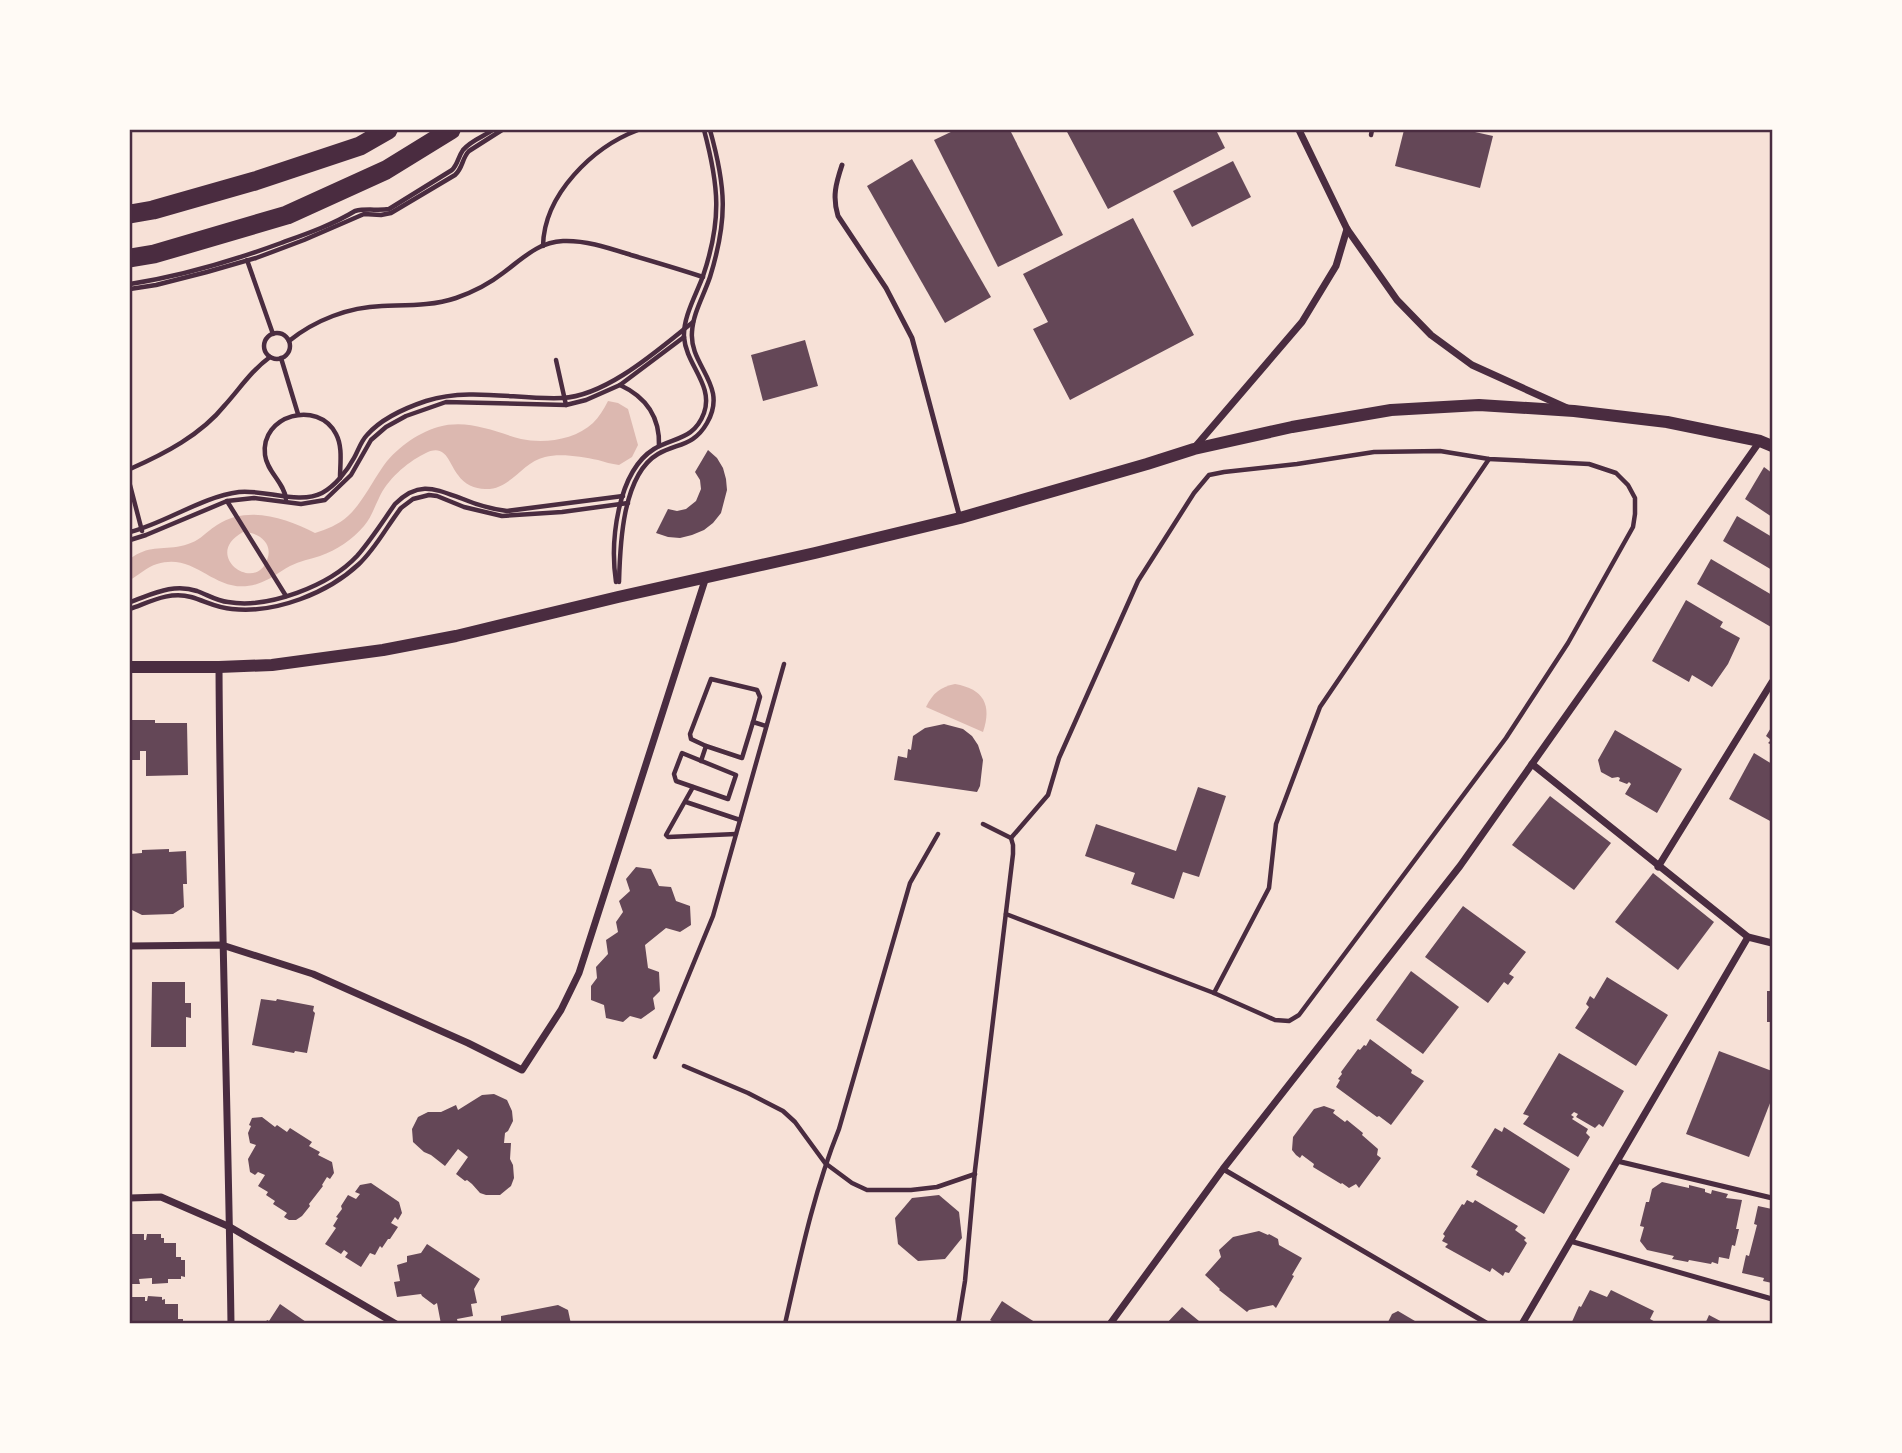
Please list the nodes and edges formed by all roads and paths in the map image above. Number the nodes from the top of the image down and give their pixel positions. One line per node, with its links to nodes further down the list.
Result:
1 (388, 130): 9 (highway)
2 (452, 130): 12 (highway)
3 (502, 130): 13 (path)
4 (638, 130): 11 (path)
5 (704, 130): 14 (path)
6 (710, 130): 16 (path)
7 (1299, 130): 10 (street)
8 (842, 165): 42 (lane)
9 (130, 214)
10 (1347, 229): 26 (street); 31 (street)
11 (542, 246): 14 (path); 20 (path)
12 (130, 257)
13 (247, 260): 15 (path); 18 (path)
14 (703, 277): 17 (path)
15 (130, 289)
16 (693, 322): 17 (path); 40 (path)
17 (686, 327): 19 (path); 25 (path)
18 (273, 334): 20 (path); 21 (path)
19 (684, 337): 24 (path); 29 (path)
20 (289, 341): 22 (path)
21 (270, 357): 22 (path); 33 (path)
22 (281, 358): 27 (path)
23 (556, 360): 25 (path)
24 (620, 385): 25 (path); 29 (path)
25 (565, 401): 34 (path); 36 (path)
26 (1574, 411): 28 (street); 31 (street)
27 (298, 414): 34 (path); 38 (path)
28 (1760, 441): 30 (street); 60 (street)
29 (659, 446): 37 (path)
30 (1773, 446)
31 (1194, 449): 42 (street)
32 (1489, 459): 67 (path); 74 (path); 74 (path)
33 (130, 469)
34 (340, 478): 36 (path); 38 (path)
35 (130, 485): 43 (path)
36 (339, 488): 38 (path)
37 (623, 496): 41 (path); 48 (path)
38 (285, 500): 39 (path); 43 (path)
39 (227, 501): 45 (path); 48 (path)
40 (628, 503): 41 (path); 49 (path)
41 (621, 504): 49 (path); 51 (path)
42 (960, 518): 47 (street)
43 (141, 529): 44 (path); 45 (path)
44 (130, 532)
45 (144, 535): 46 (path)
46 (130, 540)
47 (706, 578): 49 (street); 72 (street)
48 (286, 596): 50 (path)
49 (618, 597): 54 (street)
50 (130, 602)
51 (130, 609)
52 (784, 664): 57 (path)
53 (130, 667): 54 (street)
54 (219, 667): 72 (street)
55 (1773, 682): 68 (street)
56 (753, 722): 57 (path); 58 (path); 58 (path)
57 (766, 726): 63 (path)
58 (706, 746): 59 (path)
59 (701, 761): 61 (path); 61 (path)
60 (1532, 764): 68 (street); 79 (street)
61 (693, 787): 62 (path)
62 (686, 802): 63 (path); 65 (path)
63 (740, 820): 65 (path)
64 (983, 824): 67 (path)
65 (736, 834): 75 (path)
66 (938, 834): 78 (path)
67 (1011, 838): 69 (path)
68 (1658, 867): 70 (street)
69 (1006, 914): 74 (path); 80 (path)
70 (1748, 937): 71 (street); 77 (street)
71 (1773, 943)
72 (222, 945): 73 (street); 83 (street)
73 (130, 946)
74 (1214, 993)
75 (655, 1057)
76 (684, 1066): 78 (path)
77 (1617, 1161): 82 (lane); 84 (street)
78 (825, 1163): 80 (path); 88 (path)
79 (1223, 1168): 90 (street); 91 (lane)
80 (975, 1174): 89 (path)
81 (130, 1198): 83 (street)
82 (1773, 1198)
83 (230, 1227): 86 (street); 87 (street)
84 (1570, 1241): 85 (lane); 92 (street)
85 (1773, 1299)
86 (231, 1324)
87 (396, 1324)
88 (785, 1324)
89 (958, 1324)
90 (1110, 1324)
91 (1488, 1324)
92 (1522, 1324)

